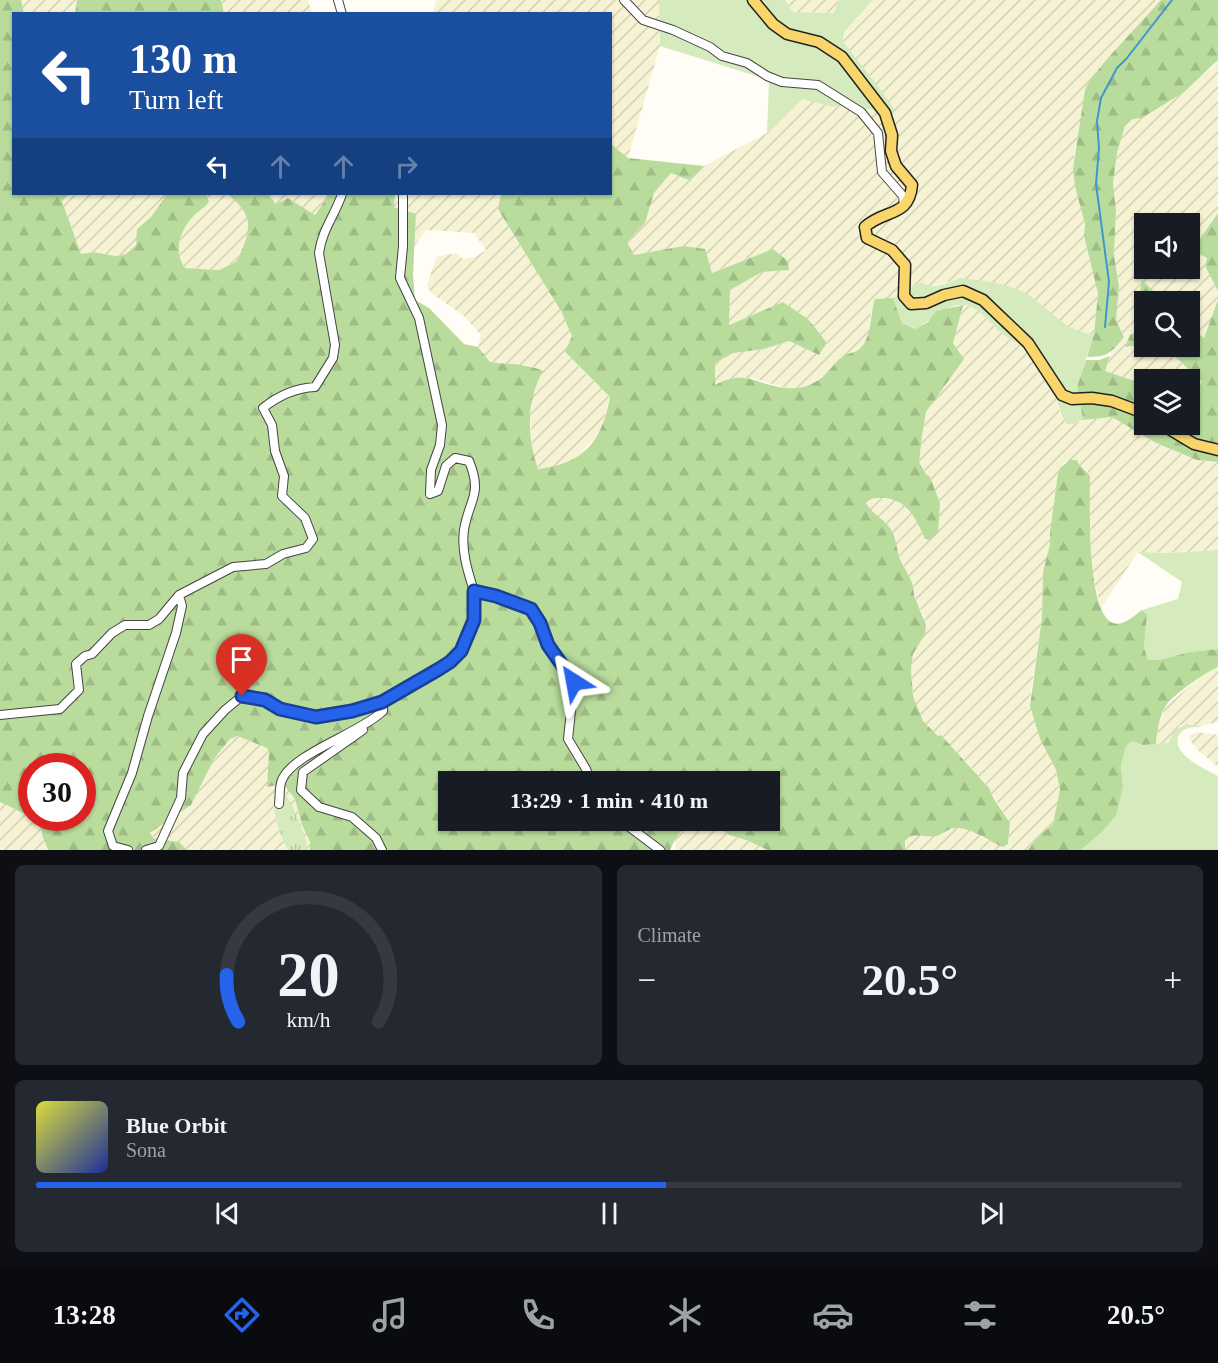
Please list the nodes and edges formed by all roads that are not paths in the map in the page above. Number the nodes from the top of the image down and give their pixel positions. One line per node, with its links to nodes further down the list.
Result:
1 (624, 0): 5 (street)
2 (753, 0): 5 (main road)
3 (342, 195): 10 (street)
4 (403, 195): 9 (street)
5 (904, 206): 6 (main road)
6 (1134, 410)
7 (1179, 435): 8 (main road)
8 (1218, 450)
9 (474, 591): 11 (street); 14 (street)
10 (179, 595): 12 (street); 17 (street)
11 (382, 702): 13 (street); 18 (street)
12 (0, 715)
13 (372, 722): 15 (street); 19 (street)
14 (587, 771)
15 (279, 804)
16 (635, 831): 20 (street)
17 (128, 850)
18 (146, 850)
19 (382, 850)
20 (660, 850)

